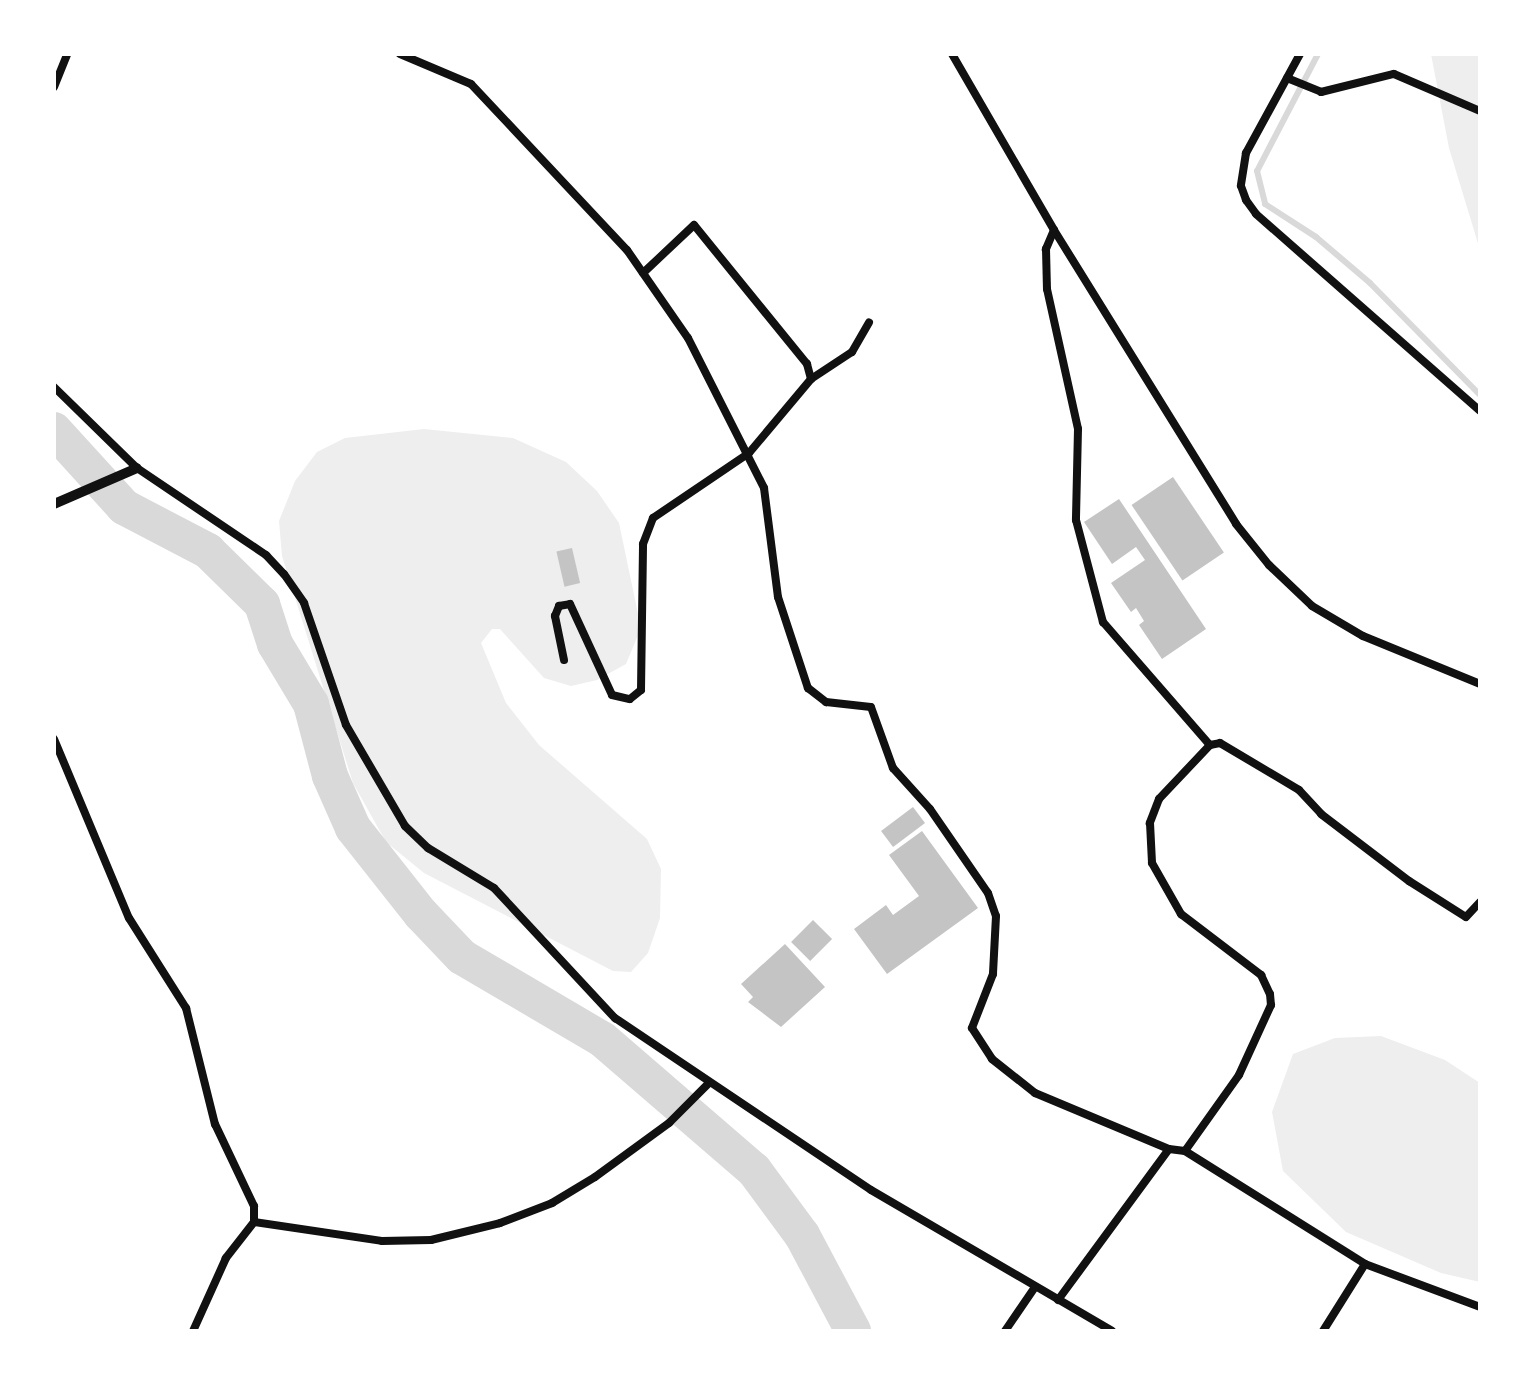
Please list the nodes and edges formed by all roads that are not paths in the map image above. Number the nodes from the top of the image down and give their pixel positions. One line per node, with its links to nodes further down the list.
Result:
1 (67, 54): 6 (street)
2 (400, 54): 9 (street)
3 (952, 54): 8 (street)
4 (1300, 54): 5 (street)
5 (1290, 80): 7 (street); 13 (street)
6 (54, 87)
7 (1480, 111)
8 (1054, 230): 18 (street); 20 (street)
9 (643, 273): 11 (street); 14 (street)
10 (869, 323): 11 (street)
11 (811, 379): 14 (street)
12 (54, 387): 15 (street)
13 (1480, 411)
14 (749, 453): 17 (street); 23 (street)
15 (137, 468): 16 (street); 22 (street)
16 (54, 504)
17 (564, 660)
18 (1480, 684)
19 (54, 739): 25 (street)
20 (1210, 745): 21 (street); 24 (street)
21 (1480, 902)
22 (709, 1083): 25 (street); 27 (street)
23 (1169, 1149): 24 (street); 28 (street)
24 (1185, 1151): 26 (street)
25 (254, 1222): 30 (street)
26 (1365, 1264): 29 (street); 33 (street)
27 (1035, 1287): 28 (street); 31 (street)
28 (1058, 1300): 32 (street)
29 (1480, 1307)
30 (193, 1331)
31 (1005, 1331)
32 (1112, 1331)
33 (1323, 1331)

